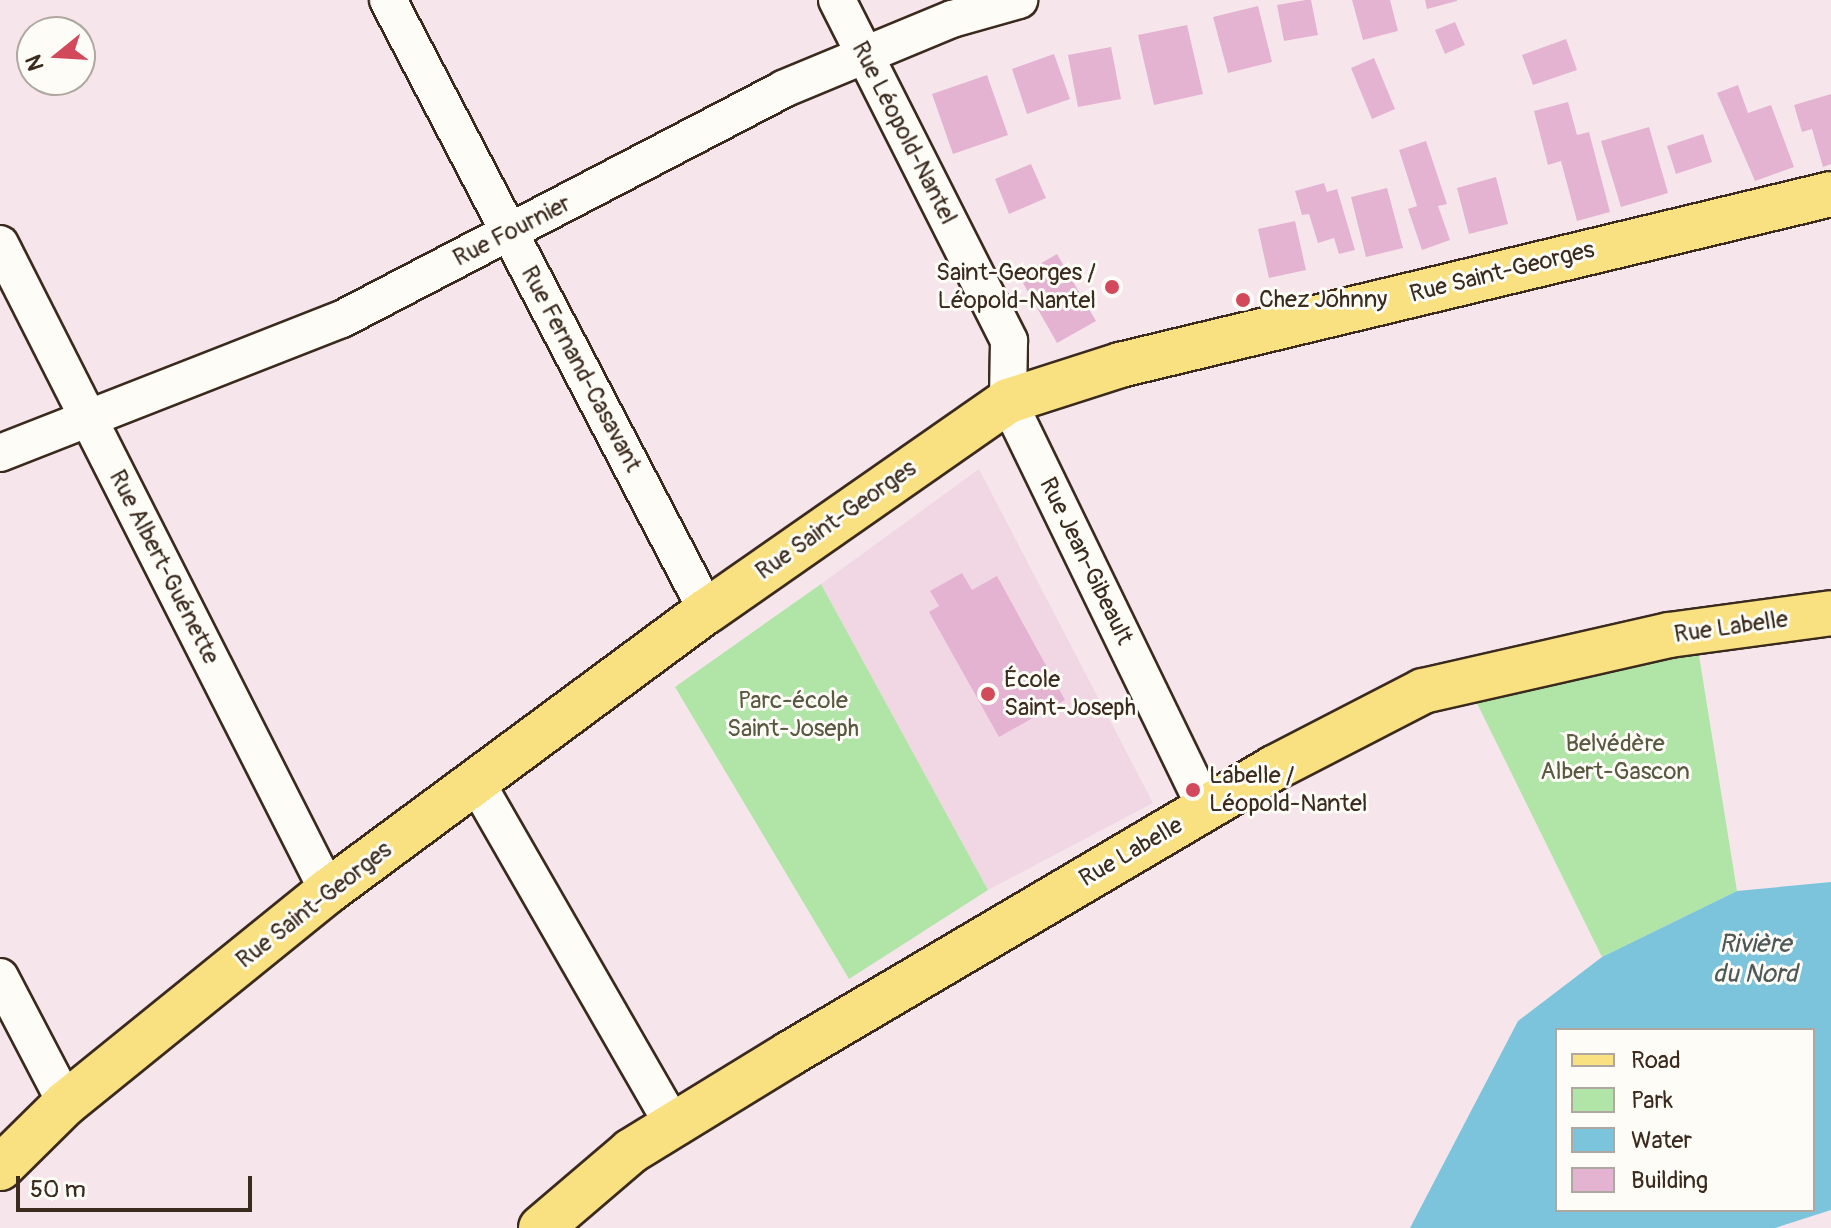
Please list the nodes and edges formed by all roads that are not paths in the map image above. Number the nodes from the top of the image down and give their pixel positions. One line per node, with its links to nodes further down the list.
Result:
1 (388, 0): 6 (street, Rue Fernand-Casavant)
2 (837, 0): 4 (street, Rue Léopold-Nantel)
3 (1019, 0): 4 (street, Rue Fournier)
4 (866, 55): 6 (street, Rue Fournier); 8 (street, Rue Léopold-Nantel)
5 (1831, 194): 8 (main road, Rue Saint-Georges)
6 (509, 233): 9 (street, Rue Fournier); 11 (street, Rue Fernand-Casavant)
7 (0, 244): 9 (street, Rue Albert-Guénette)
8 (1008, 401): 11 (main road, Rue Saint-Georges); 14 (street, Rue Jean-Gibeault)
9 (88, 418): 10 (street, Rue Fournier); 15 (street, Rue Albert-Guénette)
10 (0, 453)
11 (707, 611): 13 (main road, Rue Saint-Georges)
12 (1831, 613): 14 (main road, Rue Labelle)
13 (476, 782): 15 (main road, Rue Saint-Georges); 18 (street)
14 (1206, 808): 18 (main road, Rue Labelle)
15 (328, 891): 17 (main road, Rue Saint-Georges)
16 (0, 977): 17 (street)
17 (66, 1103): 19 (main road, Rue Saint-Georges)
18 (673, 1125): 20 (main road, Rue Labelle)
19 (0, 1168)
20 (541, 1228)

